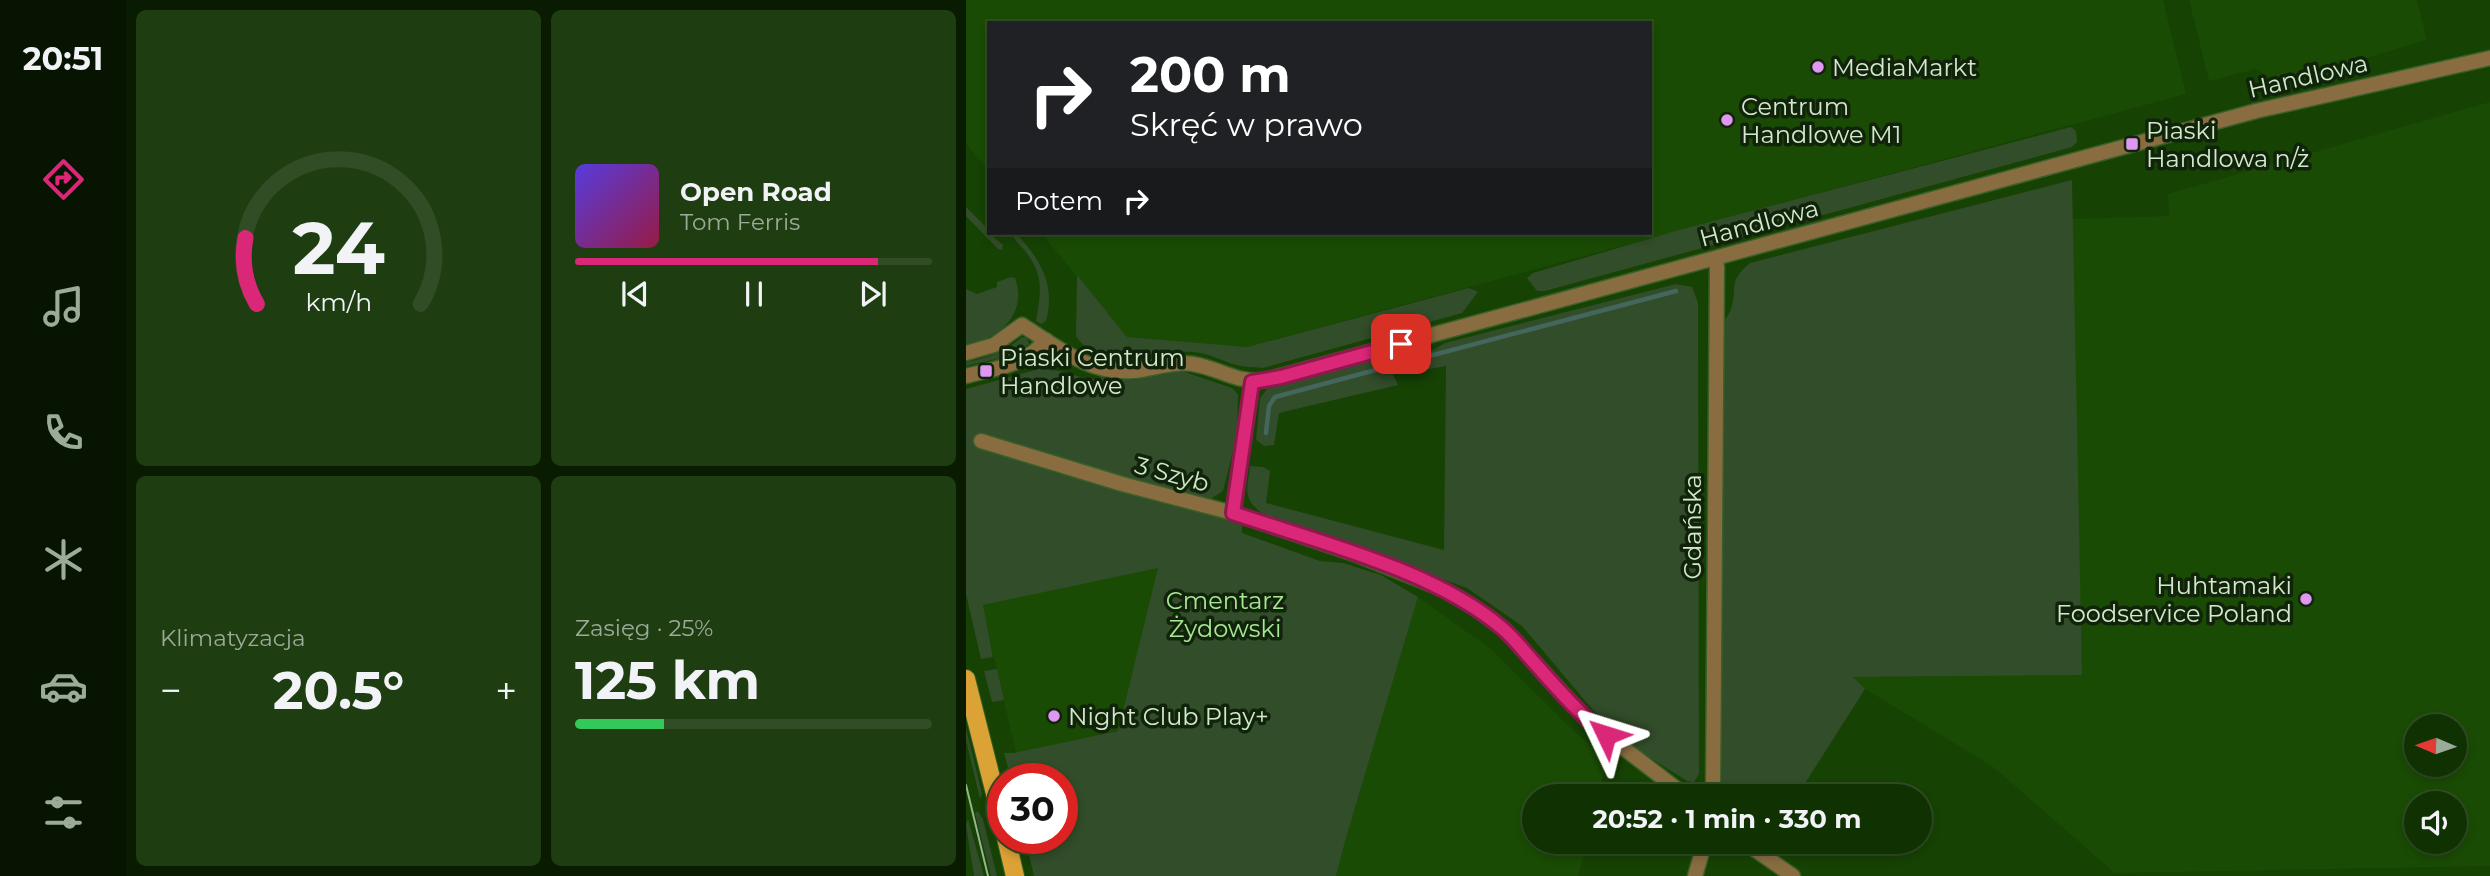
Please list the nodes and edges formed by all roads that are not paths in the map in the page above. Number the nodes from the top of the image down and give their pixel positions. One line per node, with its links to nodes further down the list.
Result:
1 (2490, 58): 2 (street, Handlowa)
2 (1715, 259): 6 (street, Handlowa); 12 (street, Gdańska)
3 (1046, 340): 4 (street, Handlowa); 5 (street); 6 (street, Handlowa)
4 (966, 354)
5 (966, 376)
6 (1252, 382): 8 (street)
7 (981, 441): 8 (street, 3 Szyb)
8 (1233, 513): 11 (street, 3 Szyb)
9 (966, 679): 10 (main road)
10 (987, 763)
11 (1670, 784)
12 (1713, 784)
13 (1010, 854): 16 (main road)
14 (1701, 854): 17 (street)
15 (1761, 854): 18 (street)
16 (1015, 876)
17 (1695, 876)
18 (1793, 876)

